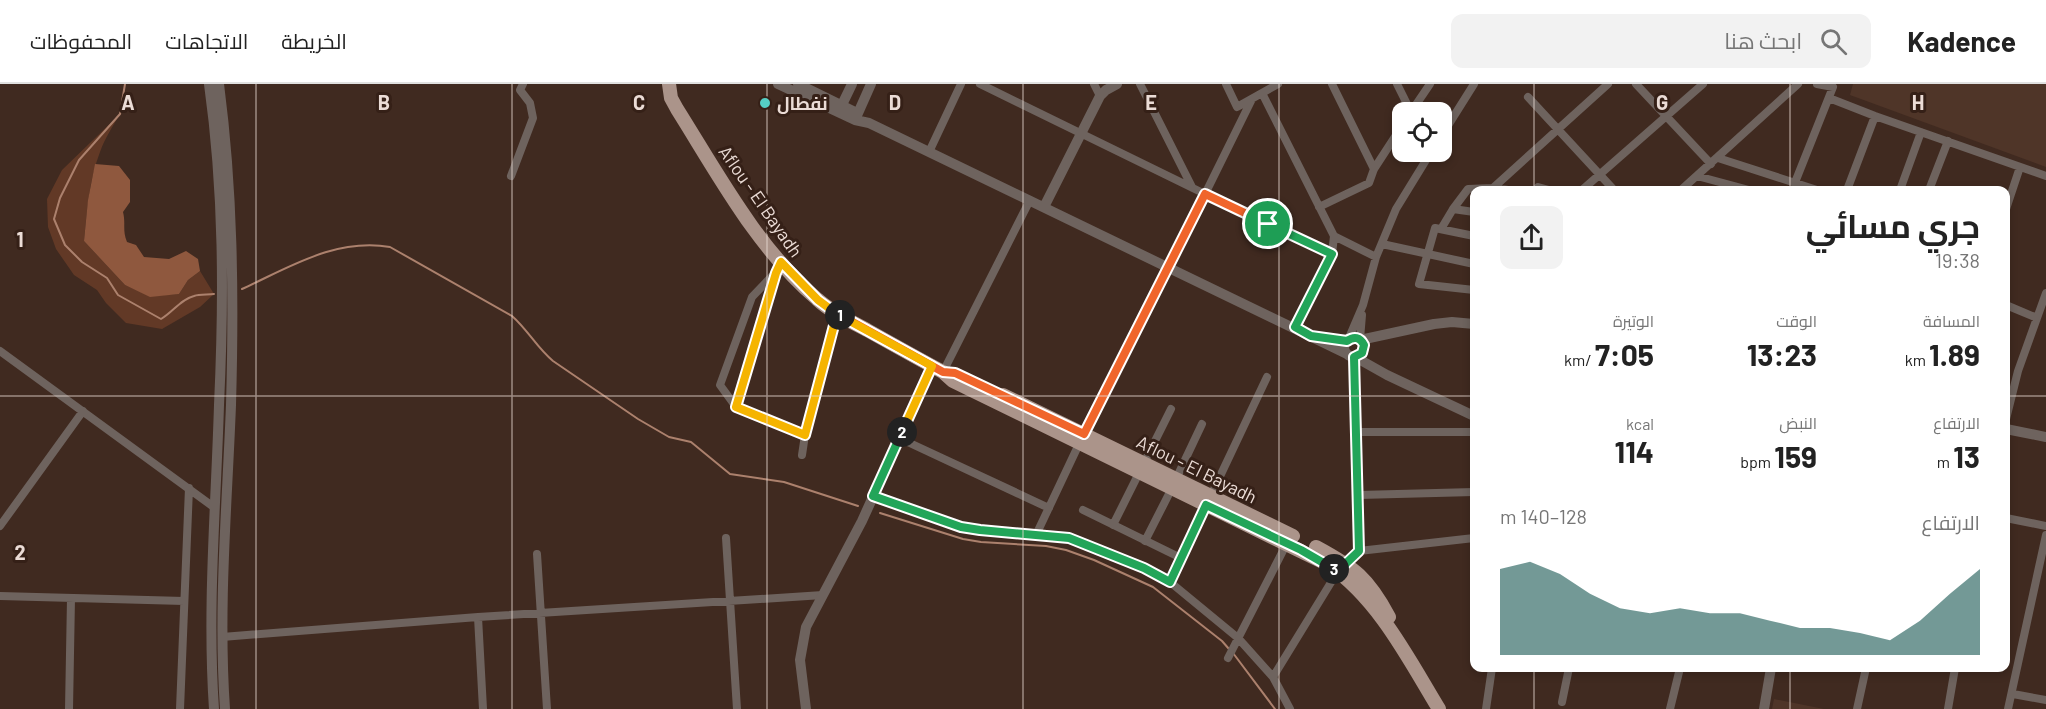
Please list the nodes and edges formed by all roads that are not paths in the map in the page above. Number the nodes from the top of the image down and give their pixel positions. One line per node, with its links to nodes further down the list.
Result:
1 (209, 84): 115 (street)
2 (219, 84): 140 (street)
3 (523, 84): 47 (street)
4 (661, 84): 26 (main road, Aflou - El Bayadh)
5 (778, 84): 32 (street)
6 (798, 84): 32 (street)
7 (852, 84): 32 (street)
8 (871, 84): 34 (street)
9 (961, 84): 42 (street)
10 (980, 84): 39 (street)
11 (1094, 84): 28 (street)
12 (1117, 84): 28 (street)
13 (1140, 84): 61 (street)
14 (1226, 84): 31 (street)
15 (1278, 84): 27 (street)
16 (1332, 84): 46 (street)
17 (1397, 84): 18 (street)
18 (1430, 84)
19 (1474, 84): 36 (street)
20 (1608, 84): 37 (street)
21 (1636, 84): 35 (street)
22 (1704, 84): 35 (street)
23 (1798, 84): 43 (street)
24 (1817, 84): 25 (street)
25 (1834, 86): 30 (street)
26 (670, 91): 79 (main road, Aflou - El Bayadh)
27 (1262, 93): 31 (street); 67 (street)
28 (1100, 96): 39 (street)
29 (1528, 97): 37 (street)
30 (1829, 98): 33 (street); 57 (street)
31 (1252, 99): 63 (street)
32 (840, 109): 34 (street)
33 (1875, 116): 38 (street); 58 (street)
34 (857, 117): 42 (street)
35 (1667, 117): 43 (street); 48 (street)
36 (1452, 119)
37 (1558, 129): 48 (street); 51 (street)
38 (1921, 132): 41 (street); 59 (street)
39 (1081, 134): 61 (street); 66 (street)
40 (1392, 141): 46 (street)
41 (1948, 141): 45 (street); 60 (street)
42 (929, 152): 65 (street)
43 (1714, 161): 49 (street); 56 (street)
44 (1425, 162): 73 (street)
45 (2020, 167): 50 (street); 64 (street)
46 (1374, 169): 67 (street)
47 (511, 176)
48 (1601, 176): 52 (street); 53 (street)
49 (1697, 176): 54 (street); 55 (street)
50 (2046, 176)
51 (1495, 186)
52 (1587, 186)
53 (1610, 186)
54 (1686, 186)
55 (1734, 186)
56 (1790, 186)
57 (1793, 186)
58 (1849, 186)
59 (1901, 186)
60 (1931, 186)
61 (1192, 187): 63 (street)
62 (1470, 189): 68 (street)
63 (1205, 194): 74 (street); 78 (street)
64 (2010, 197)
65 (1030, 200): 66 (street); 91 (street)
66 (1044, 207): 78 (street)
67 (1318, 207): 72 (street)
68 (1453, 209): 69 (street); 70 (street)
69 (1470, 211)
70 (1442, 229): 71 (street); 75 (street)
71 (1470, 235)
72 (1334, 236): 74 (street); 76 (street)
73 (1382, 244): 75 (street); 76 (street)
74 (1332, 254): 86 (street)
75 (1427, 254): 77 (street); 80 (street)
76 (1376, 257): 88 (street)
77 (1470, 263)
78 (1169, 267): 86 (street); 106 (street)
79 (778, 268): 83 (main road, Aflou - El Bayadh); 95 (street); 95 (street)
80 (1470, 290)
81 (2046, 293): 84 (street)
82 (2010, 307): 84 (street)
83 (837, 314): 91 (main road, Aflou - El Bayadh); 103 (street)
84 (2037, 318): 94 (street)
85 (1470, 324): 88 (street)
86 (1295, 327): 87 (street)
87 (1311, 336): 88 (street); 90 (street)
88 (1357, 342): 90 (street); 90 (street); 92 (street)
89 (0, 351): 97 (street)
90 (1352, 356): 92 (street); 101 (street)
91 (938, 369): 105 (street); 106 (main road, Aflou - El Bayadh)
92 (1387, 375): 98 (street)
93 (1267, 377): 114 (street)
94 (2010, 403)
95 (736, 407): 103 (street)
96 (1171, 409): 108 (street)
97 (83, 411): 110 (street); 120 (street)
98 (1470, 414)
99 (1202, 424): 109 (street)
100 (2010, 430): 104 (street)
101 (1357, 432): 102 (street); 112 (street)
102 (1470, 432)
103 (805, 435): 107 (street)
104 (2046, 437)
105 (899, 438): 113 (street); 116 (street)
106 (1081, 439): 108 (main road, Aflou - El Bayadh); 116 (street)
107 (802, 455)
108 (1141, 468): 109 (main road, Aflou - El Bayadh); 119 (street)
109 (1174, 483): 114 (main road, Aflou - El Bayadh); 126 (street)
110 (189, 488): 115 (street); 137 (street)
111 (1470, 492): 112 (street)
112 (1359, 495): 128 (street)
113 (873, 496): 122 (street); 133 (street)
114 (1208, 500): 127 (main road, Aflou - El Bayadh); 130 (street); 131 (main road, Aflou - El Bayadh)
115 (215, 508): 155 (street)
116 (1049, 508): 122 (street)
117 (1083, 510): 119 (street)
118 (2010, 519): 121 (street)
119 (1113, 525): 126 (street)
120 (0, 526)
121 (2046, 526)
122 (1036, 535): 132 (street)
123 (2046, 535): 150 (street)
124 (726, 538): 136 (street)
125 (1470, 538): 128 (street)
126 (1145, 542): 130 (street)
127 (1287, 543): 131 (main road, Aflou - El Bayadh); 141 (street)
128 (1359, 551): 131 (street)
129 (537, 554): 138 (street)
130 (1181, 558): 132 (street)
131 (1342, 567): 149 (street); 162 (main road, Aflou - El Bayadh)
132 (1170, 582): 141 (street)
133 (824, 595): 136 (street); 160 (street)
134 (0, 596): 135 (street)
135 (71, 598): 137 (street); 153 (street)
136 (730, 600): 138 (street); 159 (street)
137 (184, 602): 154 (street)
138 (541, 613): 139 (street); 158 (street)
139 (478, 617): 140 (street); 157 (street)
140 (222, 638): 156 (street)
141 (1237, 640): 142 (street); 149 (street)
142 (1228, 658)
143 (1491, 672): 163 (street)
144 (1568, 672): 152 (street)
145 (1679, 672): 164 (street)
146 (1770, 672): 165 (street)
147 (1865, 672): 166 (street)
148 (1954, 672): 167 (street)
149 (1273, 676): 161 (street)
150 (2013, 693): 151 (street); 168 (street)
151 (2046, 700)
152 (1562, 702)
153 (69, 709)
154 (180, 709)
155 (214, 709)
156 (225, 709)
157 (483, 709)
158 (547, 709)
159 (737, 709)
160 (806, 709)
161 (1290, 709)
162 (1439, 709)
163 (1486, 709)
164 (1670, 709)
165 (1764, 709)
166 (1857, 709)
167 (1948, 709)
168 (2008, 709)

